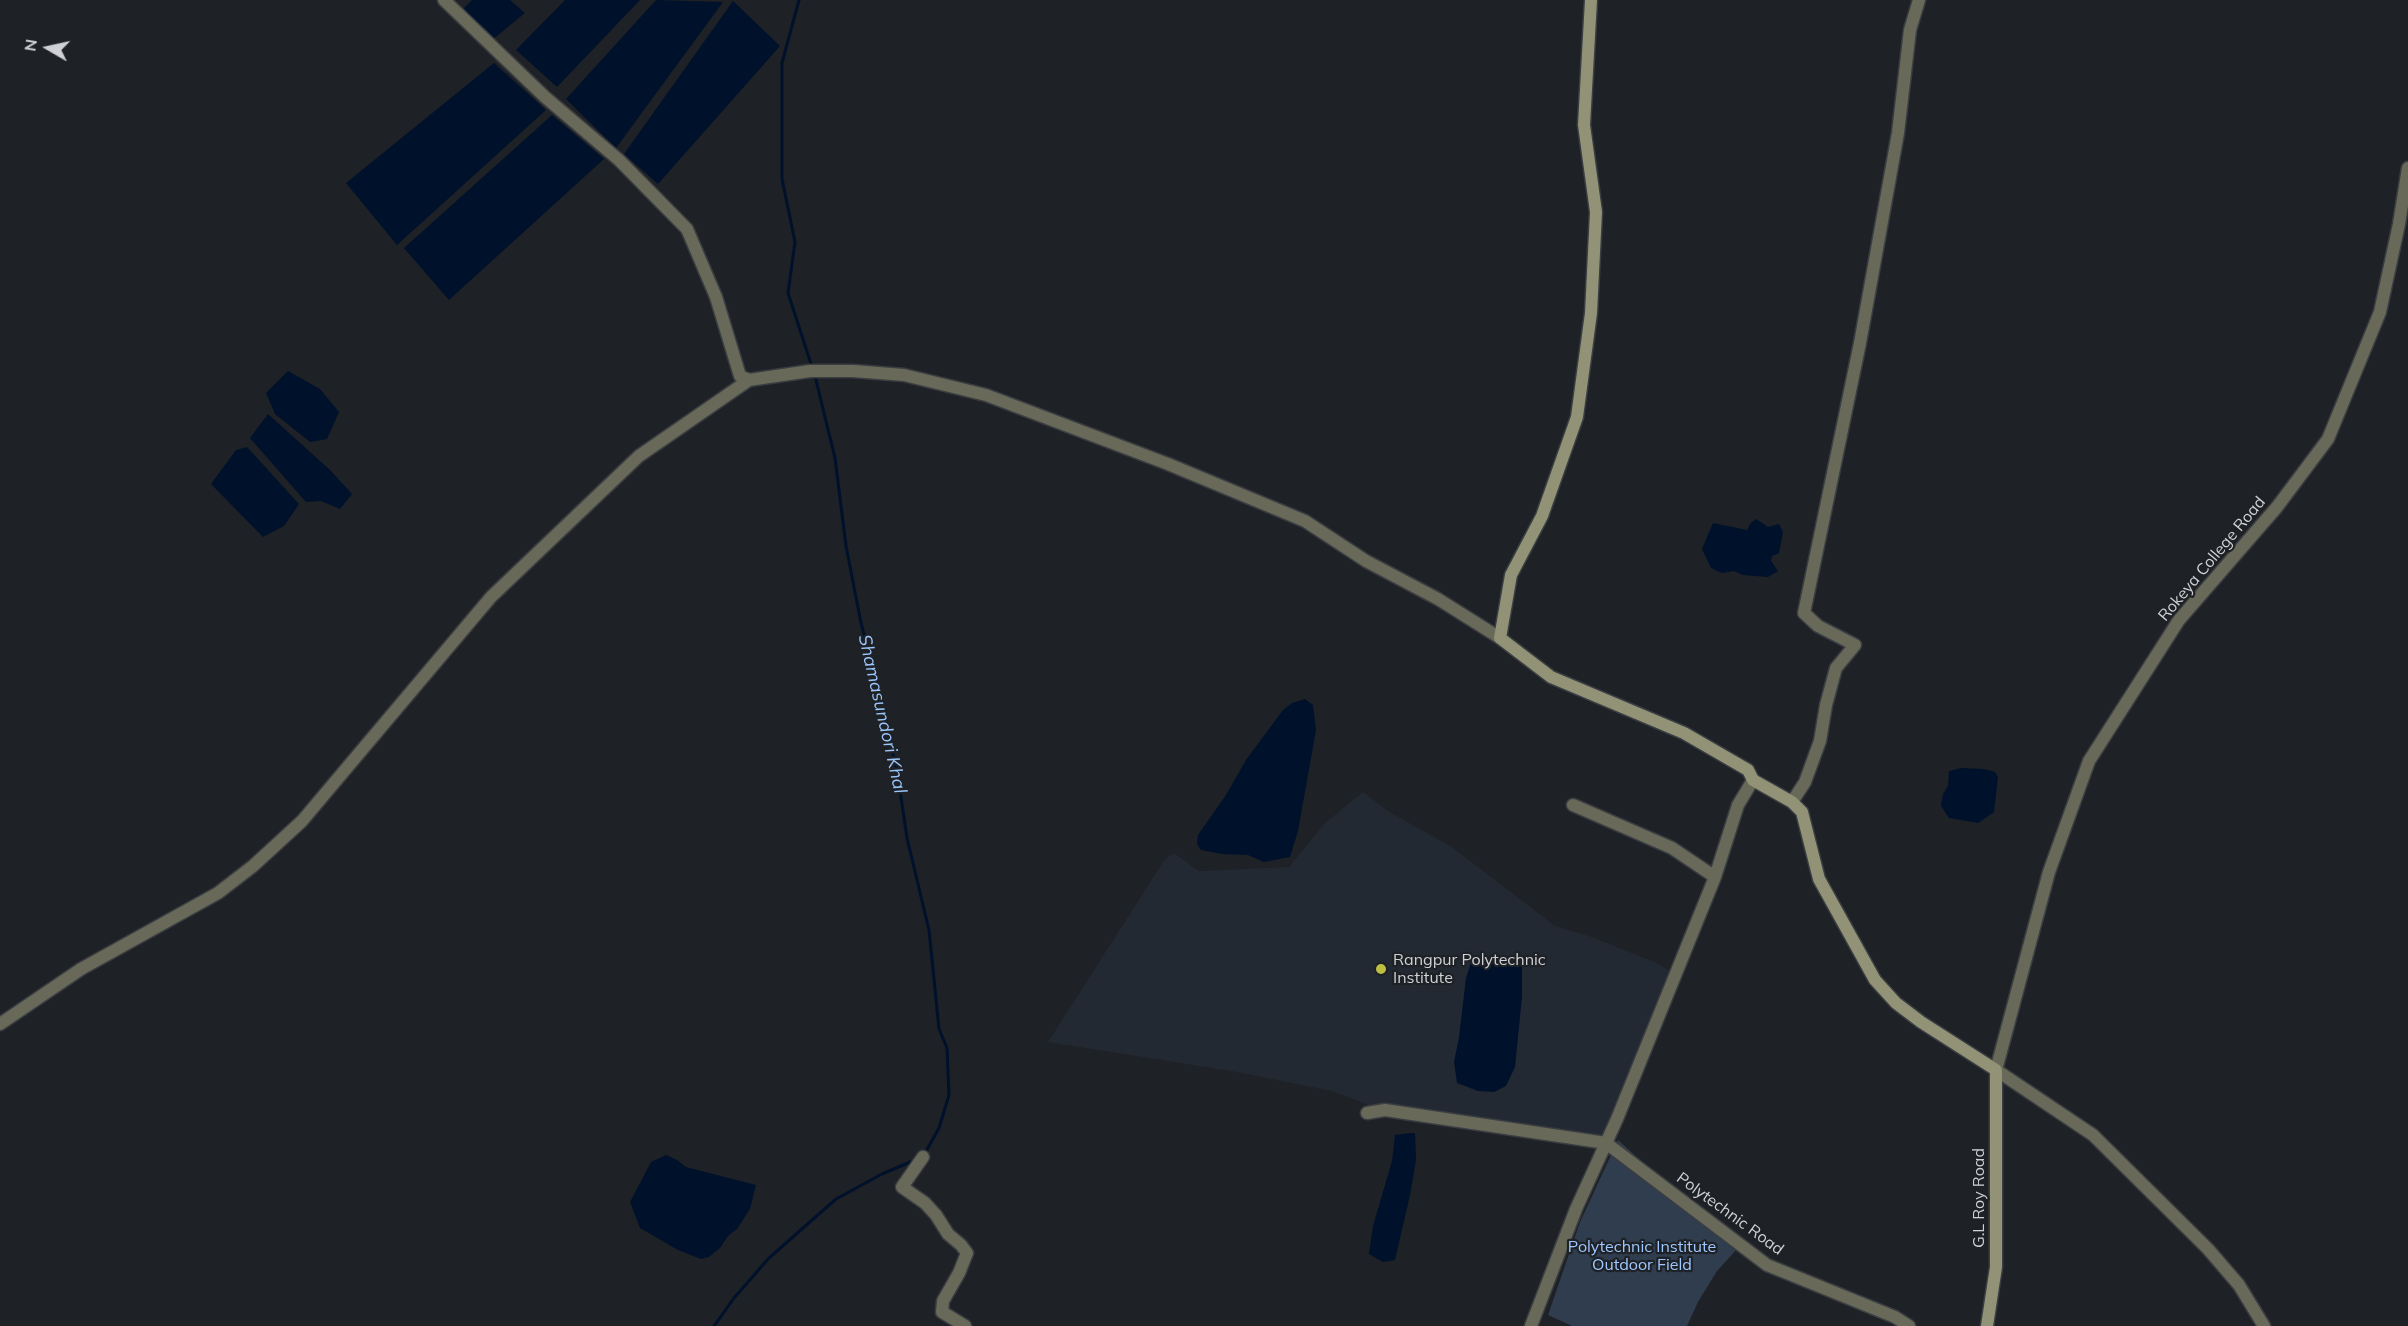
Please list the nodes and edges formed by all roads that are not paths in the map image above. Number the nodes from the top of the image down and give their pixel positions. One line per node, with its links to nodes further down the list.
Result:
1 (444, 0): 5 (street)
2 (1591, 0): 6 (main road)
3 (1919, 0): 8 (street)
4 (2408, 168): 12 (street, Rokeya College Road)
5 (749, 380): 6 (street); 11 (street)
6 (1500, 638): 7 (main road)
7 (1753, 780): 8 (main road); 10 (street)
8 (1792, 802): 12 (main road)
9 (1573, 805): 10 (street)
10 (1715, 877): 14 (street)
11 (0, 1024)
12 (1996, 1070): 19 (main road, G.L Roy Road); 20 (street)
13 (1368, 1113): 14 (street)
14 (1606, 1143): 17 (street); 18 (street, Polytechnic Road)
15 (923, 1157): 16 (street)
16 (965, 1326)
17 (1531, 1326)
18 (1909, 1326)
19 (1987, 1326)
20 (2264, 1326)

